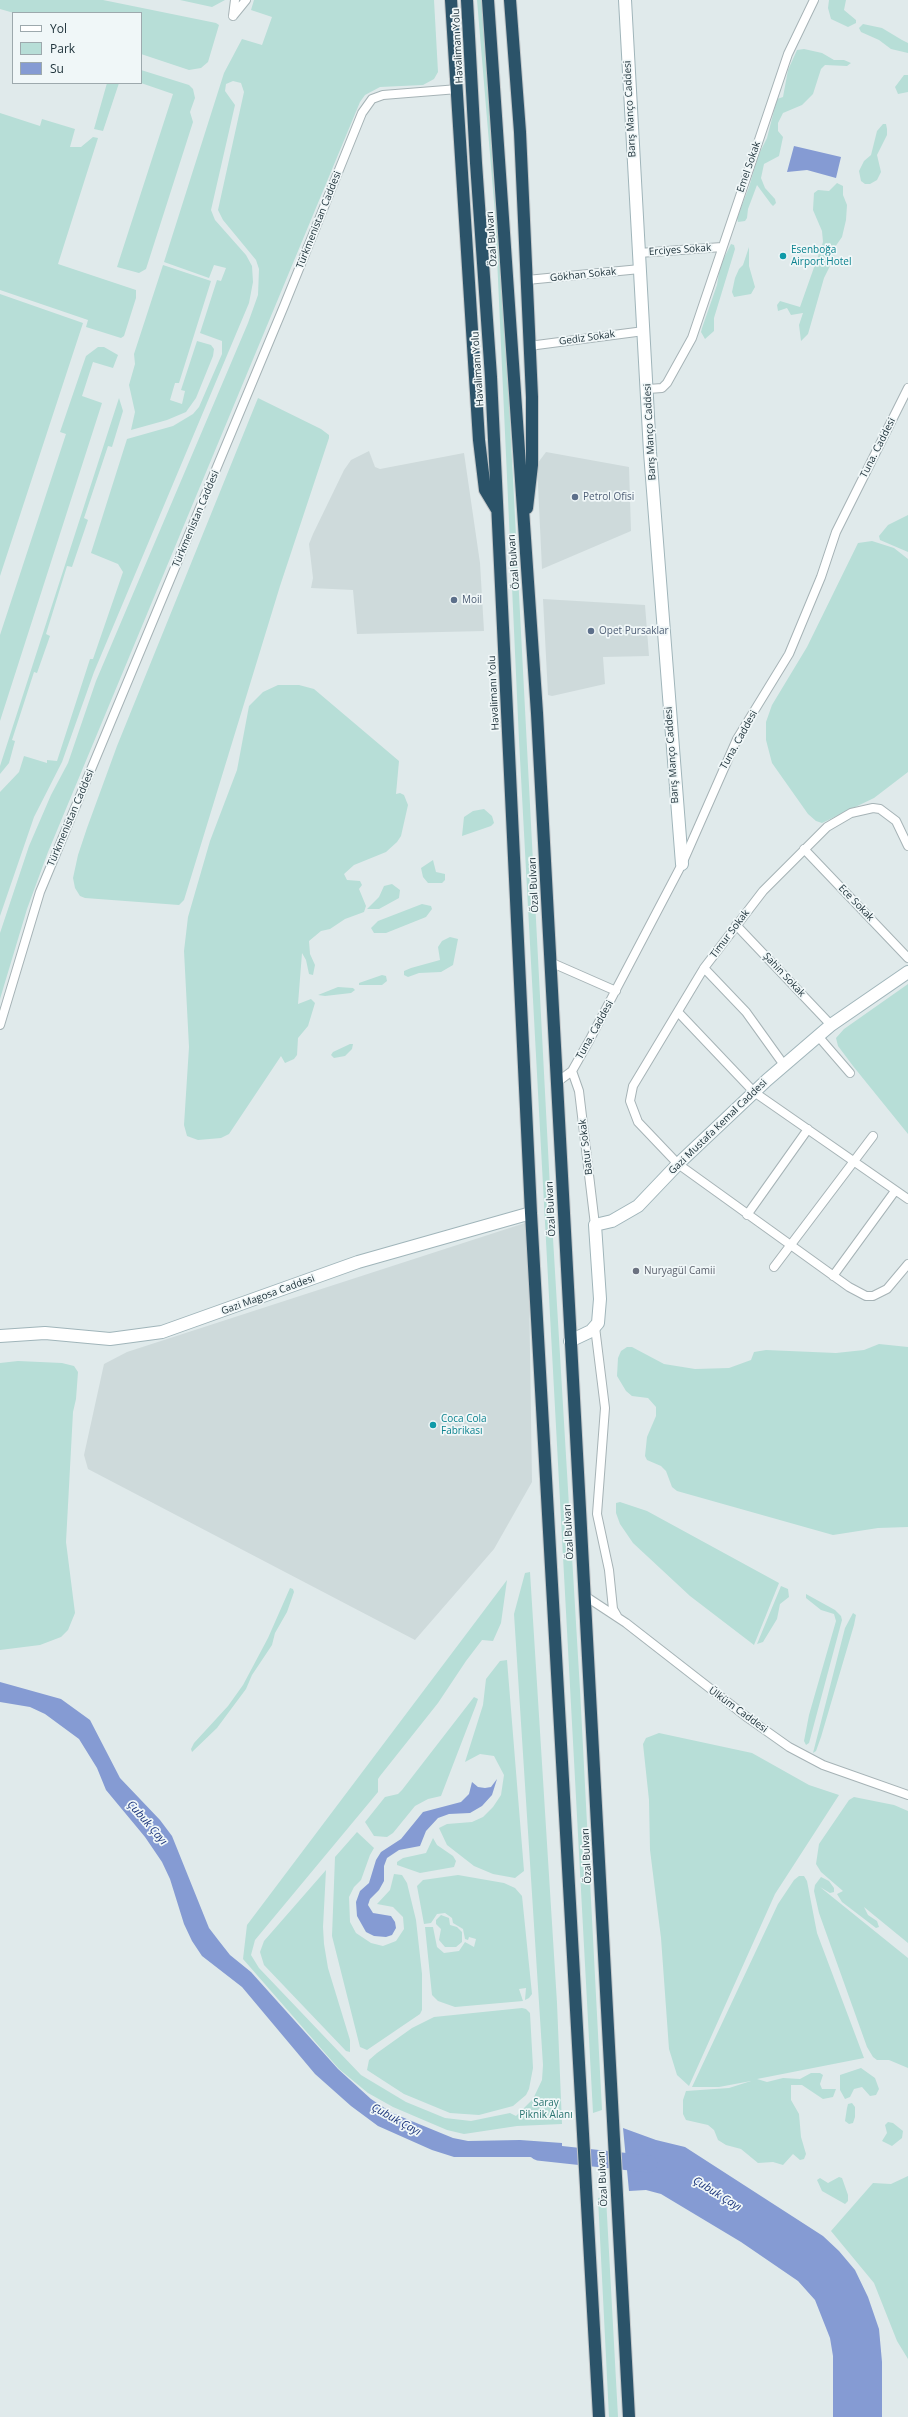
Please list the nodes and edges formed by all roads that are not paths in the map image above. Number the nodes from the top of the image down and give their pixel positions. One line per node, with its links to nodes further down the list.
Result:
1 (235, 0): 2 (street)
2 (246, 0)
3 (451, 0): 9 (highway)
4 (467, 0): 18 (highway, Havalimanı Yolu)
5 (488, 0): 19 (highway, Özal Bulvarı)
6 (510, 0): 13 (highway)
7 (625, 0): 11 (street, Barış Manço Caddesi)
8 (814, 0): 10 (street, Emel Sokak)
9 (458, 88): 18 (highway); 31 (street, Türkmenistan Caddesi)
10 (722, 247): 11 (street, Erciyes Sokak); 17 (street, Emel Sokak)
11 (639, 253): 12 (street, Barış Manço Caddesi)
12 (640, 269): 13 (street, Gökhan Sokak); 14 (street, Barış Manço Caddesi)
13 (527, 280): 15 (highway)
14 (644, 331): 15 (street, Gediz Sokak); 17 (street, Barış Manço Caddesi)
15 (529, 346): 19 (highway)
16 (908, 388): 23 (street, Tuna. Caddesi)
17 (648, 389): 23 (street, Barış Manço Caddesi)
18 (497, 511): 20 (highway, Havalimanı Yolu)
19 (524, 539): 26 (highway, Özal Bulvarı)
20 (508, 738): 45 (highway, Özal Bulvarı)
21 (908, 846): 22 (street, Timur Sokak)
22 (804, 849): 24 (street, Timur Sokak); 25 (street, Ece Sokak)
23 (682, 864): 29 (street, Tuna. Caddesi)
24 (736, 925): 27 (street, Timur Sokak); 32 (street, Şahin Sokak)
25 (908, 958)
26 (550, 962): 29 (street); 37 (highway, Özal Bulvarı)
27 (704, 968): 30 (street, Timur Sokak); 34 (street)
28 (908, 972): 32 (street, Gazi Mustafa Kemal Caddesi)
29 (616, 991): 35 (street, Tuna. Caddesi)
30 (678, 1012): 38 (street); 42 (street, Timur Sokak)
31 (0, 1025)
32 (831, 1025): 33 (street, Gazi Mustafa Kemal Caddesi)
33 (818, 1036): 34 (street, Gazi Mustafa Kemal Caddesi); 36 (street)
34 (784, 1065): 38 (street, Gazi Mustafa Kemal Caddesi)
35 (572, 1071): 37 (street, Tuna. Caddesi); 47 (street, Batur Sokak)
36 (850, 1073)
37 (556, 1083): 54 (highway, Özal Bulvarı)
38 (754, 1092): 39 (street); 42 (street, Gazi Mustafa Kemal Caddesi)
39 (808, 1129): 41 (street); 46 (street)
40 (874, 1136): 41 (street)
41 (854, 1162): 43 (street); 48 (street)
42 (678, 1164): 46 (street); 47 (street, Gazi Mustafa Kemal Caddesi)
43 (895, 1191): 44 (street); 51 (street)
44 (908, 1199)
45 (531, 1213): 53 (street, Gazi Magosa Caddesi); 58 (highway, Özal Bulvarı)
46 (747, 1215): 48 (street)
47 (595, 1225): 52 (street)
48 (790, 1246): 50 (street); 51 (street)
49 (908, 1264): 51 (street)
50 (774, 1266)
51 (833, 1276)
52 (595, 1327): 54 (street); 56 (street)
53 (0, 1336)
54 (570, 1341): 55 (highway, Özal Bulvarı)
55 (585, 1596): 56 (street, Ülküm Caddesi); 59 (highway, Özal Bulvarı)
56 (618, 1617): 57 (street, Ülküm Caddesi)
57 (908, 1795)
58 (598, 2417)
59 (629, 2417)

